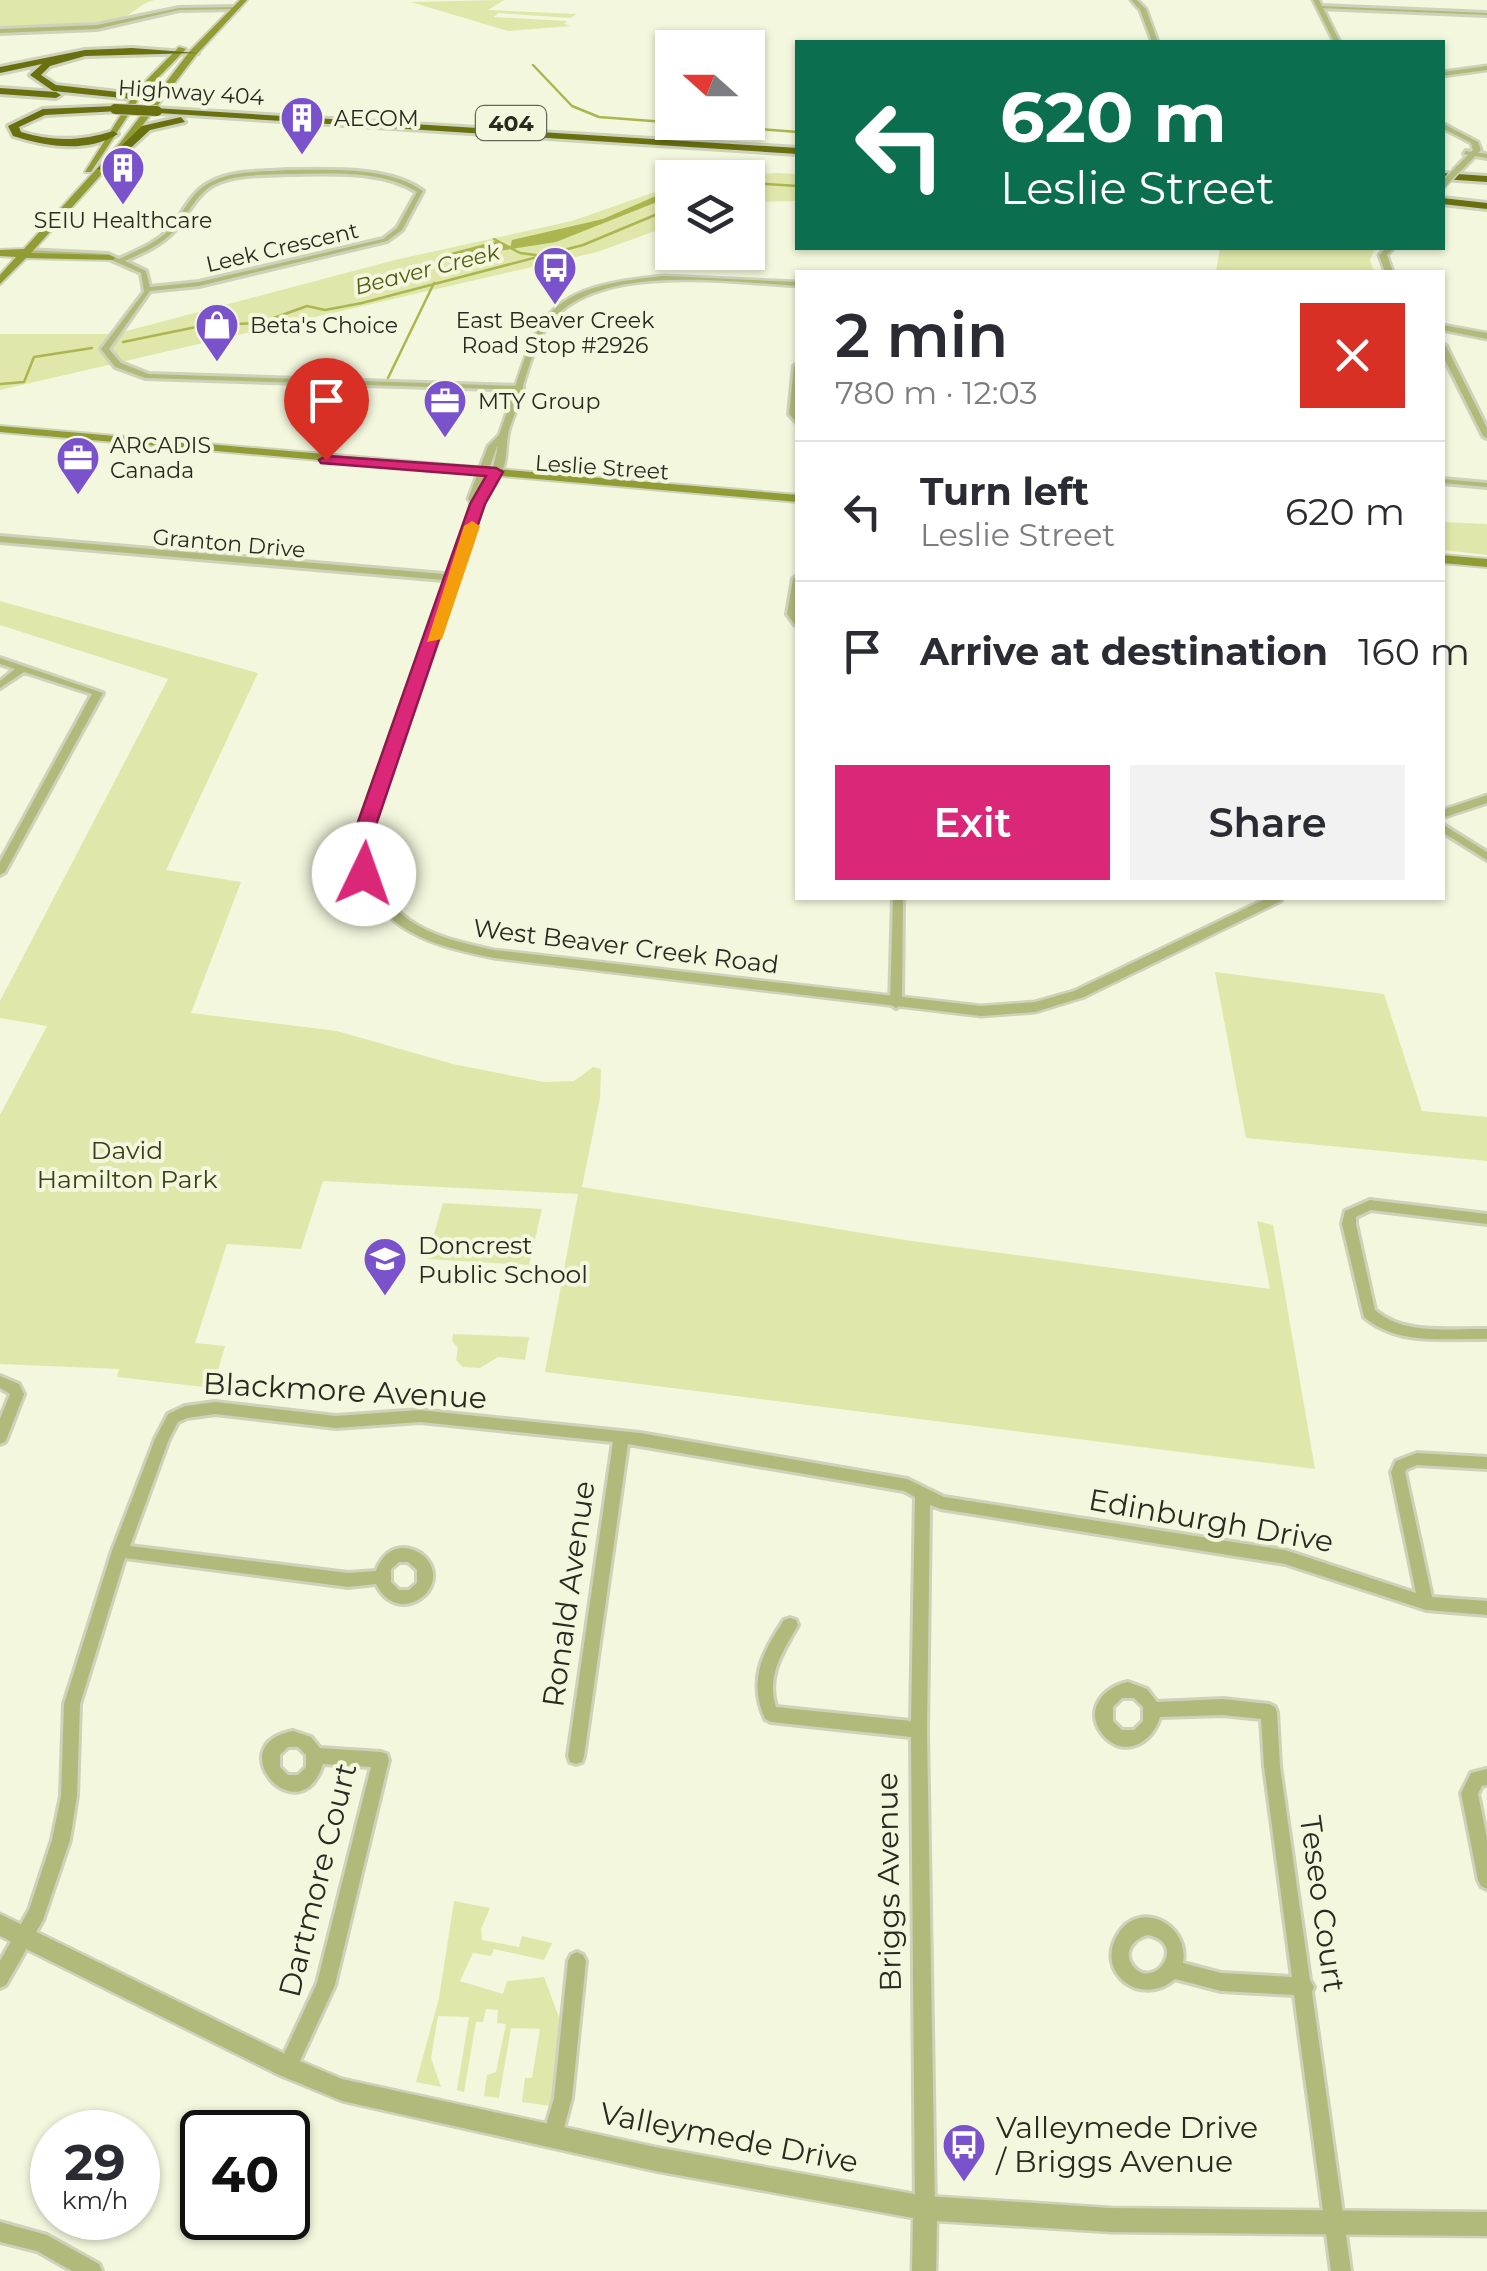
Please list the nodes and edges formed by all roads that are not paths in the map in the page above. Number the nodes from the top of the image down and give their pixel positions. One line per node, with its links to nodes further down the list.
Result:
1 (244, 0): 4 (main road)
2 (1134, 0): 7 (street)
3 (1318, 3): 5 (street); 8 (street)
4 (232, 7): 6 (street); 9 (main road); 9 (main road)
5 (1487, 14)
6 (0, 32)
7 (1154, 40)
8 (1337, 40)
9 (187, 51): 11 (highway); 14 (highway); 20 (main road); 23 (main road)
10 (1487, 68): 12 (street)
11 (0, 70)
12 (1445, 74)
13 (0, 91): 14 (highway, Highway 404 / 404)
14 (131, 98): 16 (highway, Highway 404 / 404)
15 (0, 99): 17 (highway, Highway 404)
16 (162, 105): 17 (highway, bridge); 21 (highway, Highway 404 / 404); 22 (highway, Highway 404 / 404)
17 (116, 108): 20 (highway)
18 (1445, 127): 26 (street)
19 (0, 134): 24 (highway)
20 (113, 134): 24 (main road)
21 (530, 134): 25 (highway, Highway 404 / 404); 28 (highway)
22 (795, 142)
23 (122, 145): 24 (highway); 28 (main road)
24 (104, 146): 38 (main road)
25 (795, 151)
26 (1471, 154): 27 (street); 29 (street, bridge)
27 (1487, 156)
28 (102, 169): 36 (main road)
29 (1445, 180)
30 (1487, 180): 31 (highway)
31 (1445, 183)
32 (1445, 184): 33 (highway)
33 (1487, 195)
34 (1445, 200): 35 (highway)
35 (1487, 206)
36 (44, 232): 37 (main road); 38 (main road)
37 (65, 252): 38 (street); 39 (street)
38 (13, 254): 39 (main road); 40 (main road); 41 (main road)
39 (115, 259): 43 (street); 43 (street, Leek Crescent)
40 (0, 270)
41 (0, 281)
42 (795, 284): 47 (street, West Beaver Creek Road)
43 (148, 289): 47 (street)
44 (1445, 329): 45 (street)
45 (1487, 336)
46 (1445, 352): 49 (street)
47 (520, 388): 50 (street, West Beaver Creek Road)
48 (0, 432): 50 (main road, Leslie Street)
49 (1487, 436)
50 (488, 475): 53 (main road, Leslie Street); 57 (street, West Beaver Creek Road)
51 (1445, 481): 52 (street)
52 (1487, 485)
53 (795, 501)
54 (0, 539): 57 (street, Granton Drive)
55 (1445, 556): 56 (main road)
56 (1487, 560)
57 (455, 578): 70 (street, West Beaver Creek Road)
58 (795, 593): 59 (street)
59 (795, 618)
60 (0, 662): 61 (street)
61 (23, 668): 62 (street); 67 (street)
62 (0, 685)
63 (1487, 799): 64 (street)
64 (1445, 813)
65 (1445, 829): 66 (street)
66 (1487, 856)
67 (0, 872)
68 (898, 900): 70 (street)
69 (1272, 900): 70 (street, West Beaver Creek Road)
70 (896, 1004)
71 (1487, 1219): 72 (street)
72 (1487, 1334)
73 (0, 1382): 74 (street)
74 (0, 1438)
75 (621, 1440): 77 (street, Blackmore Avenue); 78 (street, Blackmore Avenue); 86 (street, Ronald Avenue)
76 (1487, 1463): 80 (street)
77 (923, 1492): 80 (street, Edinburgh Drive); 84 (street, Briggs Avenue)
78 (120, 1552): 79 (street); 90 (street, Blackmore Avenue)
79 (381, 1577)
80 (1426, 1603): 81 (street, Edinburgh Drive)
81 (1487, 1608)
82 (790, 1625): 84 (street)
83 (1152, 1710): 94 (street, Teseo Court)
84 (919, 1730): 97 (street, Briggs Avenue)
85 (317, 1756): 95 (street, Dartmore Court)
86 (576, 1756)
87 (1487, 1778): 88 (street)
88 (1487, 1880)
89 (0, 1925): 90 (street, Valleymede Drive)
90 (25, 1938): 93 (street, Blackmore Avenue); 95 (street, Valleymede Drive)
91 (577, 1961): 96 (street)
92 (1174, 1969): 94 (street)
93 (0, 1979)
94 (1305, 1987): 98 (street, Teseo Court)
95 (286, 2067): 96 (street, Valleymede Drive)
96 (553, 2136): 97 (street, Valleymede Drive)
97 (925, 2208): 98 (street, Valleymede Drive); 102 (street, Briggs Avenue)
98 (1334, 2220): 99 (street, Valleymede Drive); 103 (street, Teseo Court)
99 (1487, 2224)
100 (0, 2232): 101 (street)
101 (92, 2271)
102 (924, 2271)
103 (1341, 2271)

